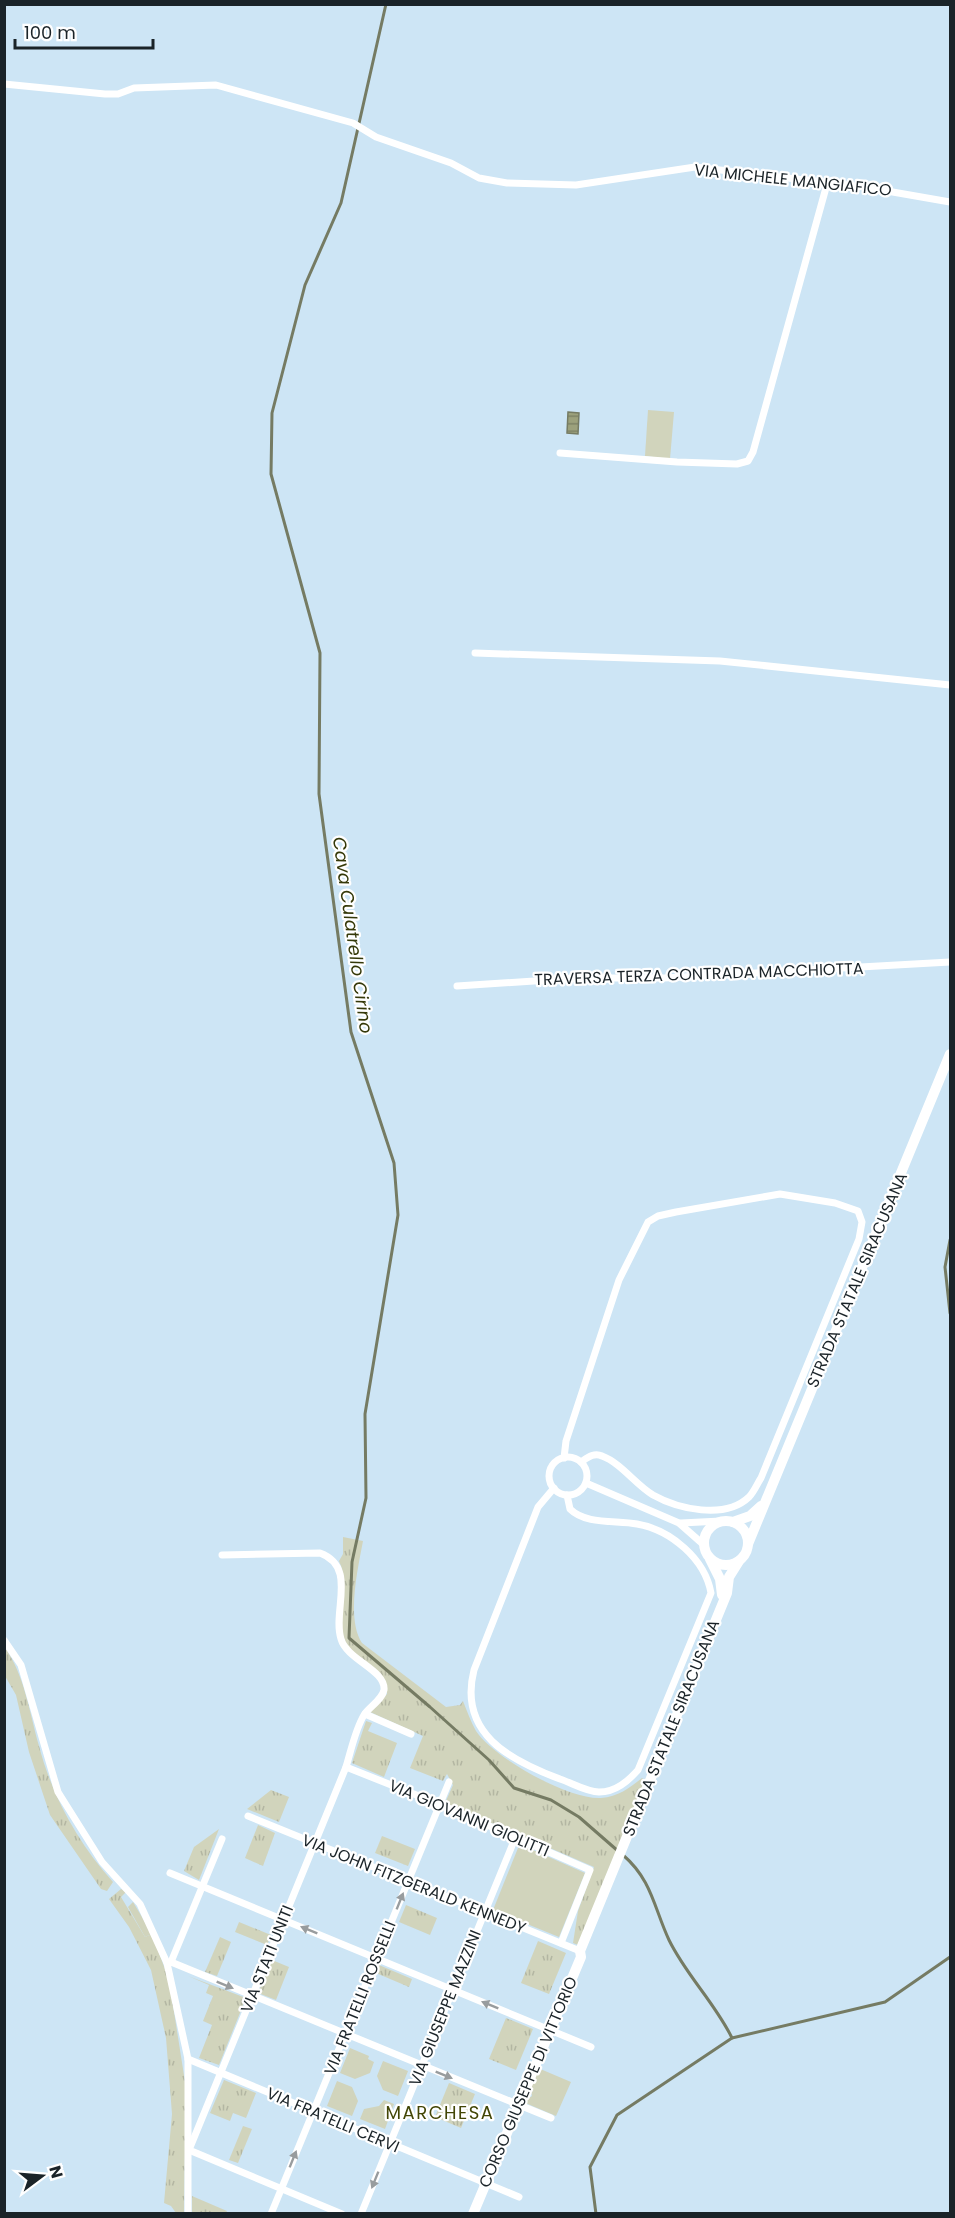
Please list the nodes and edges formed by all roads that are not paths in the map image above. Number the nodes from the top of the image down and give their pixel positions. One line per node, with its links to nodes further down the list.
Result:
1 (4, 84): 2 (street, VIA MICHELE MANGIAFICO)
2 (827, 184): 3 (street, VIA MICHELE MANGIAFICO); 4 (street)
3 (951, 202)
4 (560, 453)
5 (475, 653): 6 (street)
6 (951, 685)
7 (951, 964): 8 (street, TRAVERSA TERZA CONTRADA MACCHIOTTA)
8 (457, 986)
9 (950, 1057): 15 (main road, STRADA STATALE SIRACUSANA)
10 (564, 1458): 11 (street); 11 (street); 13 (street)
11 (581, 1462): 12 (street)
12 (586, 1483): 14 (street); 17 (street)
13 (554, 1488): 14 (street); 14 (street)
14 (567, 1495)
15 (766, 1499): 16 (main road); 18 (main road, STRADA STATALE SIRACUSANA)
16 (727, 1521): 17 (street); 18 (main road); 19 (main road)
17 (679, 1523): 19 (street)
18 (748, 1544): 22 (main road)
19 (704, 1545): 21 (main road)
20 (222, 1555): 25 (street, VIA STATI UNITI)
21 (710, 1557): 22 (main road); 23 (main road)
22 (739, 1561): 23 (main road, STRADA STATALE SIRACUSANA)
23 (720, 1607): 34 (main road, STRADA STATALE SIRACUSANA)
24 (4, 1640): 43 (street)
25 (365, 1714): 26 (street); 27 (street, VIA STATI UNITI)
26 (411, 1734)
27 (346, 1767): 29 (street, VIA GIOVANNI GIOLITTI); 33 (street, VIA STATI UNITI)
28 (449, 1782): 29 (street, VIA FRATELLI ROSSELLI)
29 (440, 1804): 31 (street, VIA GIOVANNI GIOLITTI); 36 (street, VIA FRATELLI ROSSELLI)
30 (248, 1816): 33 (street, VIA JOHN FITZGERALD KENNEDY)
31 (516, 1836): 38 (street, VIA GIUSEPPE MAZZINI); 40 (street, VIA GIOVANNI GIOLITTI)
32 (222, 1839): 37 (street)
33 (314, 1844): 36 (street, VIA JOHN FITZGERALD KENNEDY); 39 (street, VIA STATI UNITI)
34 (620, 1854): 41 (main road, CORSO GIUSEPPE DI VITTORIO)
35 (170, 1873): 37 (street)
36 (408, 1881): 38 (street, VIA JOHN FITZGERALD KENNEDY); 42 (street, VIA FRATELLI ROSSELLI, one-way to 36)
37 (202, 1886): 39 (street); 43 (street)
38 (485, 1912): 40 (street, VIA JOHN FITZGERALD KENNEDY); 44 (street, VIA GIUSEPPE MAZZINI)
39 (283, 1919): 42 (street, one-way to 39); 45 (street, VIA STATI UNITI)
40 (561, 1943): 41 (street, VIA JOHN FITZGERALD KENNEDY)
41 (580, 1951): 46 (main road, CORSO GIUSEPPE DI VITTORIO)
42 (376, 1958): 44 (street); 47 (street, VIA FRATELLI ROSSELLI)
43 (169, 1963): 45 (street, one-way to 45); 49 (street)
44 (453, 1990): 46 (street, one-way to 44); 50 (street, VIA GIUSEPPE MAZZINI)
45 (252, 1996): 47 (street); 51 (street, VIA STATI UNITI)
46 (547, 2028): 48 (street); 52 (main road, CORSO GIUSEPPE DI VITTORIO)
47 (345, 2033): 50 (street); 53 (street, VIA FRATELLI ROSSELLI)
48 (591, 2047)
49 (188, 2059): 51 (street, VIA FRATELLI CERVI); 56 (street)
50 (422, 2066): 52 (street, one-way to 52); 55 (street, VIA GIUSEPPE MAZZINI)
51 (221, 2073): 53 (street, VIA FRATELLI CERVI); 56 (street, VIA STATI UNITI)
52 (515, 2104): 54 (street); 57 (main road, CORSO GIUSEPPE DI VITTORIO)
53 (313, 2111): 55 (street, VIA FRATELLI CERVI); 58 (street, VIA FRATELLI ROSSELLI, one-way to 53)
54 (551, 2118)
55 (390, 2143): 57 (street, VIA FRATELLI CERVI); 63 (street, VIA GIUSEPPE MAZZINI, one-way to 63)
56 (189, 2150): 58 (street); 60 (street)
57 (482, 2182): 59 (street, VIA FRATELLI CERVI); 64 (main road, CORSO GIUSEPPE DI VITTORIO); 65 (main road, CORSO GIUSEPPE DI VITTORIO)
58 (282, 2189): 61 (street, VIA FRATELLI ROSSELLI); 62 (street)
59 (519, 2197)
60 (188, 2214)
61 (271, 2214)
62 (342, 2214)
63 (361, 2214)
64 (465, 2214)
65 (473, 2214)

